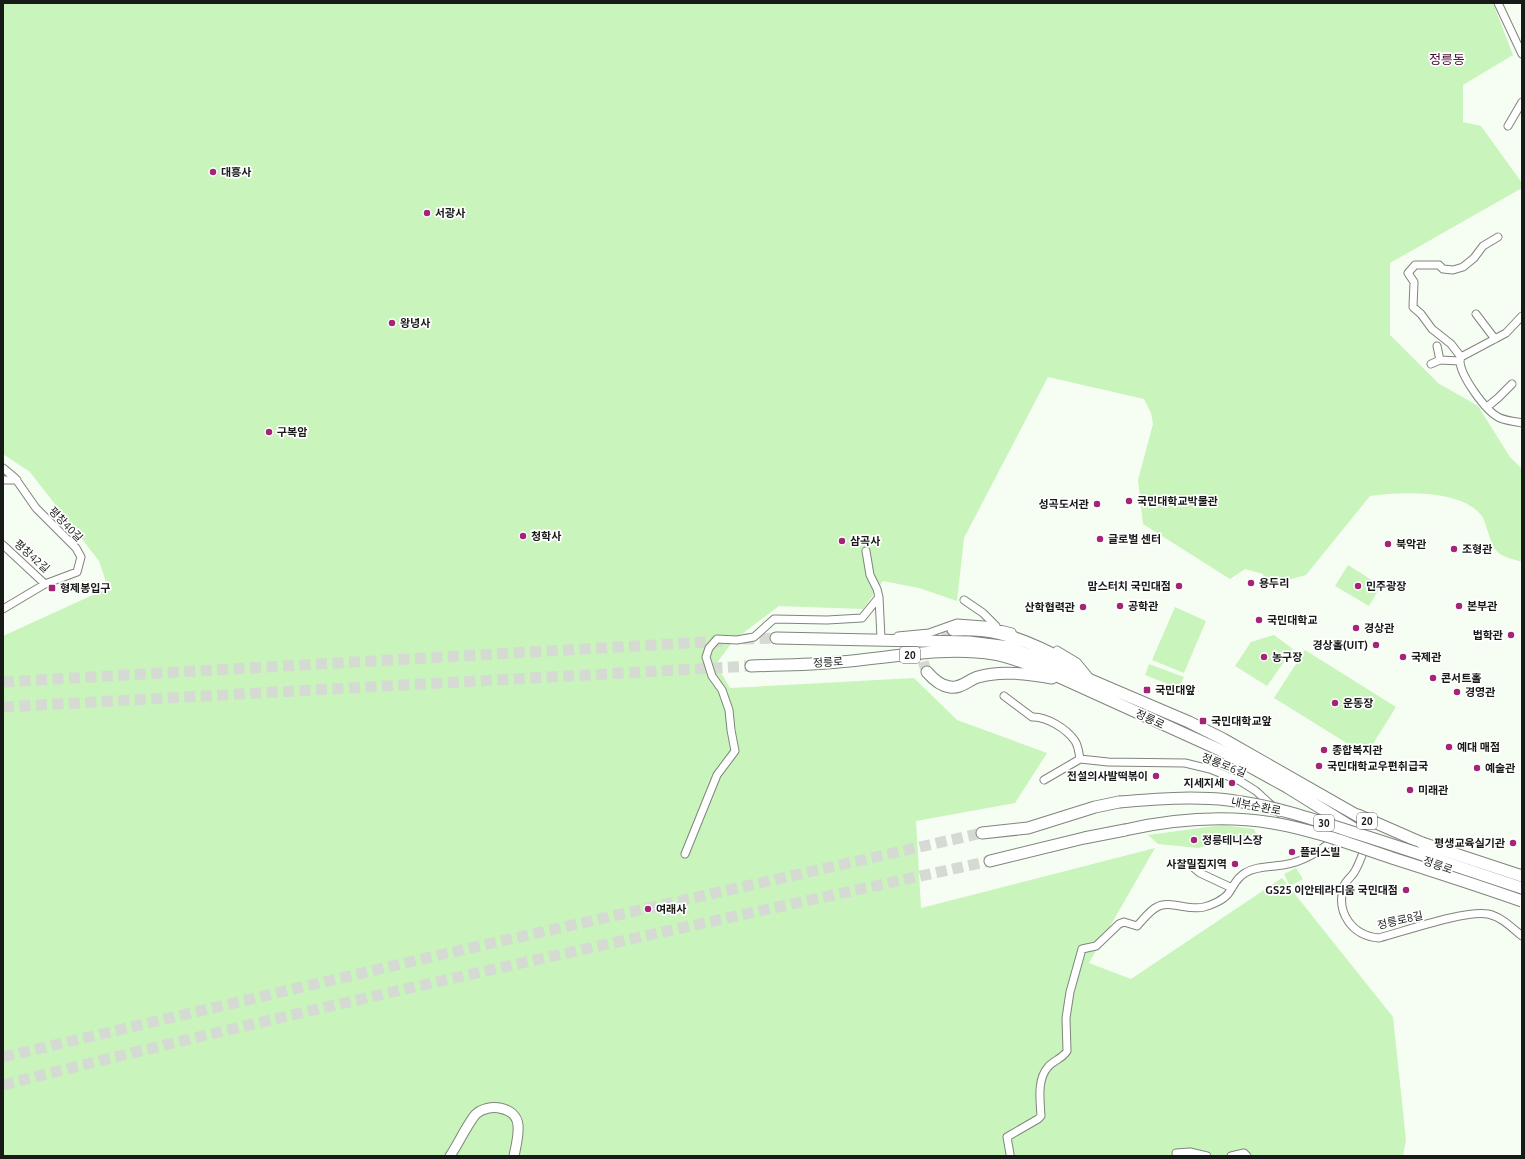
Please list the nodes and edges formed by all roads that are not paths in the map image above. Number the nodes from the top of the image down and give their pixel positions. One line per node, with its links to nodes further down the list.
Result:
1 (1498, 3): 2 (street)
2 (1522, 54)
3 (1522, 102): 4 (street)
4 (1508, 126)
5 (1498, 237): 10 (street)
6 (1476, 314): 8 (street)
7 (1522, 316): 8 (street)
8 (1495, 339): 10 (street)
9 (1437, 346): 11 (street)
10 (1461, 359): 11 (street); 14 (street)
11 (1440, 360): 12 (street)
12 (1432, 364)
13 (1512, 384): 14 (street)
14 (1487, 407): 15 (street)
15 (1522, 423)
16 (3, 468): 18 (street, 평창40길)
17 (3, 480): 18 (street)
18 (17, 480): 21 (street, 평창40길)
19 (3, 545): 21 (street, 평창42길)
20 (866, 551): 22 (street)
21 (45, 584): 24 (street, 평창40길)
22 (878, 597): 28 (street); 44 (street)
23 (964, 600): 25 (street, 정릉로)
24 (3, 609)
25 (996, 626): 28 (street, 정릉로); 34 (street, 정릉로)
26 (953, 630): 32 (main road)
27 (776, 638): 29 (main road, 정릉로 / 20)
28 (881, 638): 29 (street, 정릉로)
29 (821, 639): 32 (main road, 정릉로 / 20)
30 (751, 666): 33 (main road, 정릉로 / 20)
31 (927, 672): 33 (main road)
32 (1079, 675): 34 (main road, 정릉로 / 20)
33 (1064, 679): 36 (main road, 정릉로 / 20)
34 (1091, 680): 37 (main road, 정릉로 / 20)
35 (1004, 696): 38 (street)
36 (1103, 697): 37 (main road); 43 (main road, 정릉로 / 20)
37 (1162, 710): 40 (main road, 정릉로 / 20)
38 (1080, 759): 39 (street); 42 (street, 정릉로6길)
39 (1044, 780)
40 (1358, 815): 45 (main road, 정릉로 / 20); 48 (main road, 정릉로); 49 (main road, bridge)
41 (982, 833): 51 (main road, 내부순환로 / 30, bridge)
42 (1341, 833): 43 (street, 정릉로6길); 50 (street)
43 (1369, 837): 51 (main road, 정릉로 / 20); 52 (street, 정릉로8길)
44 (685, 854)
45 (1452, 856): 48 (main road, 정릉로 / 20); 49 (main road, 정릉로)
46 (990, 861): 51 (main road, 내부순환로 / 30, bridge)
47 (1188, 863): 50 (street)
48 (1498, 864): 49 (main road, 정릉로 / 20)
49 (1522, 874)
50 (1232, 888): 54 (street)
51 (1521, 895)
52 (1522, 936)
53 (1176, 1153): 57 (street)
54 (1010, 1154)
55 (450, 1156): 56 (street)
56 (514, 1156)
57 (1207, 1156)
58 (1231, 1156): 59 (street)
59 (1247, 1156)

